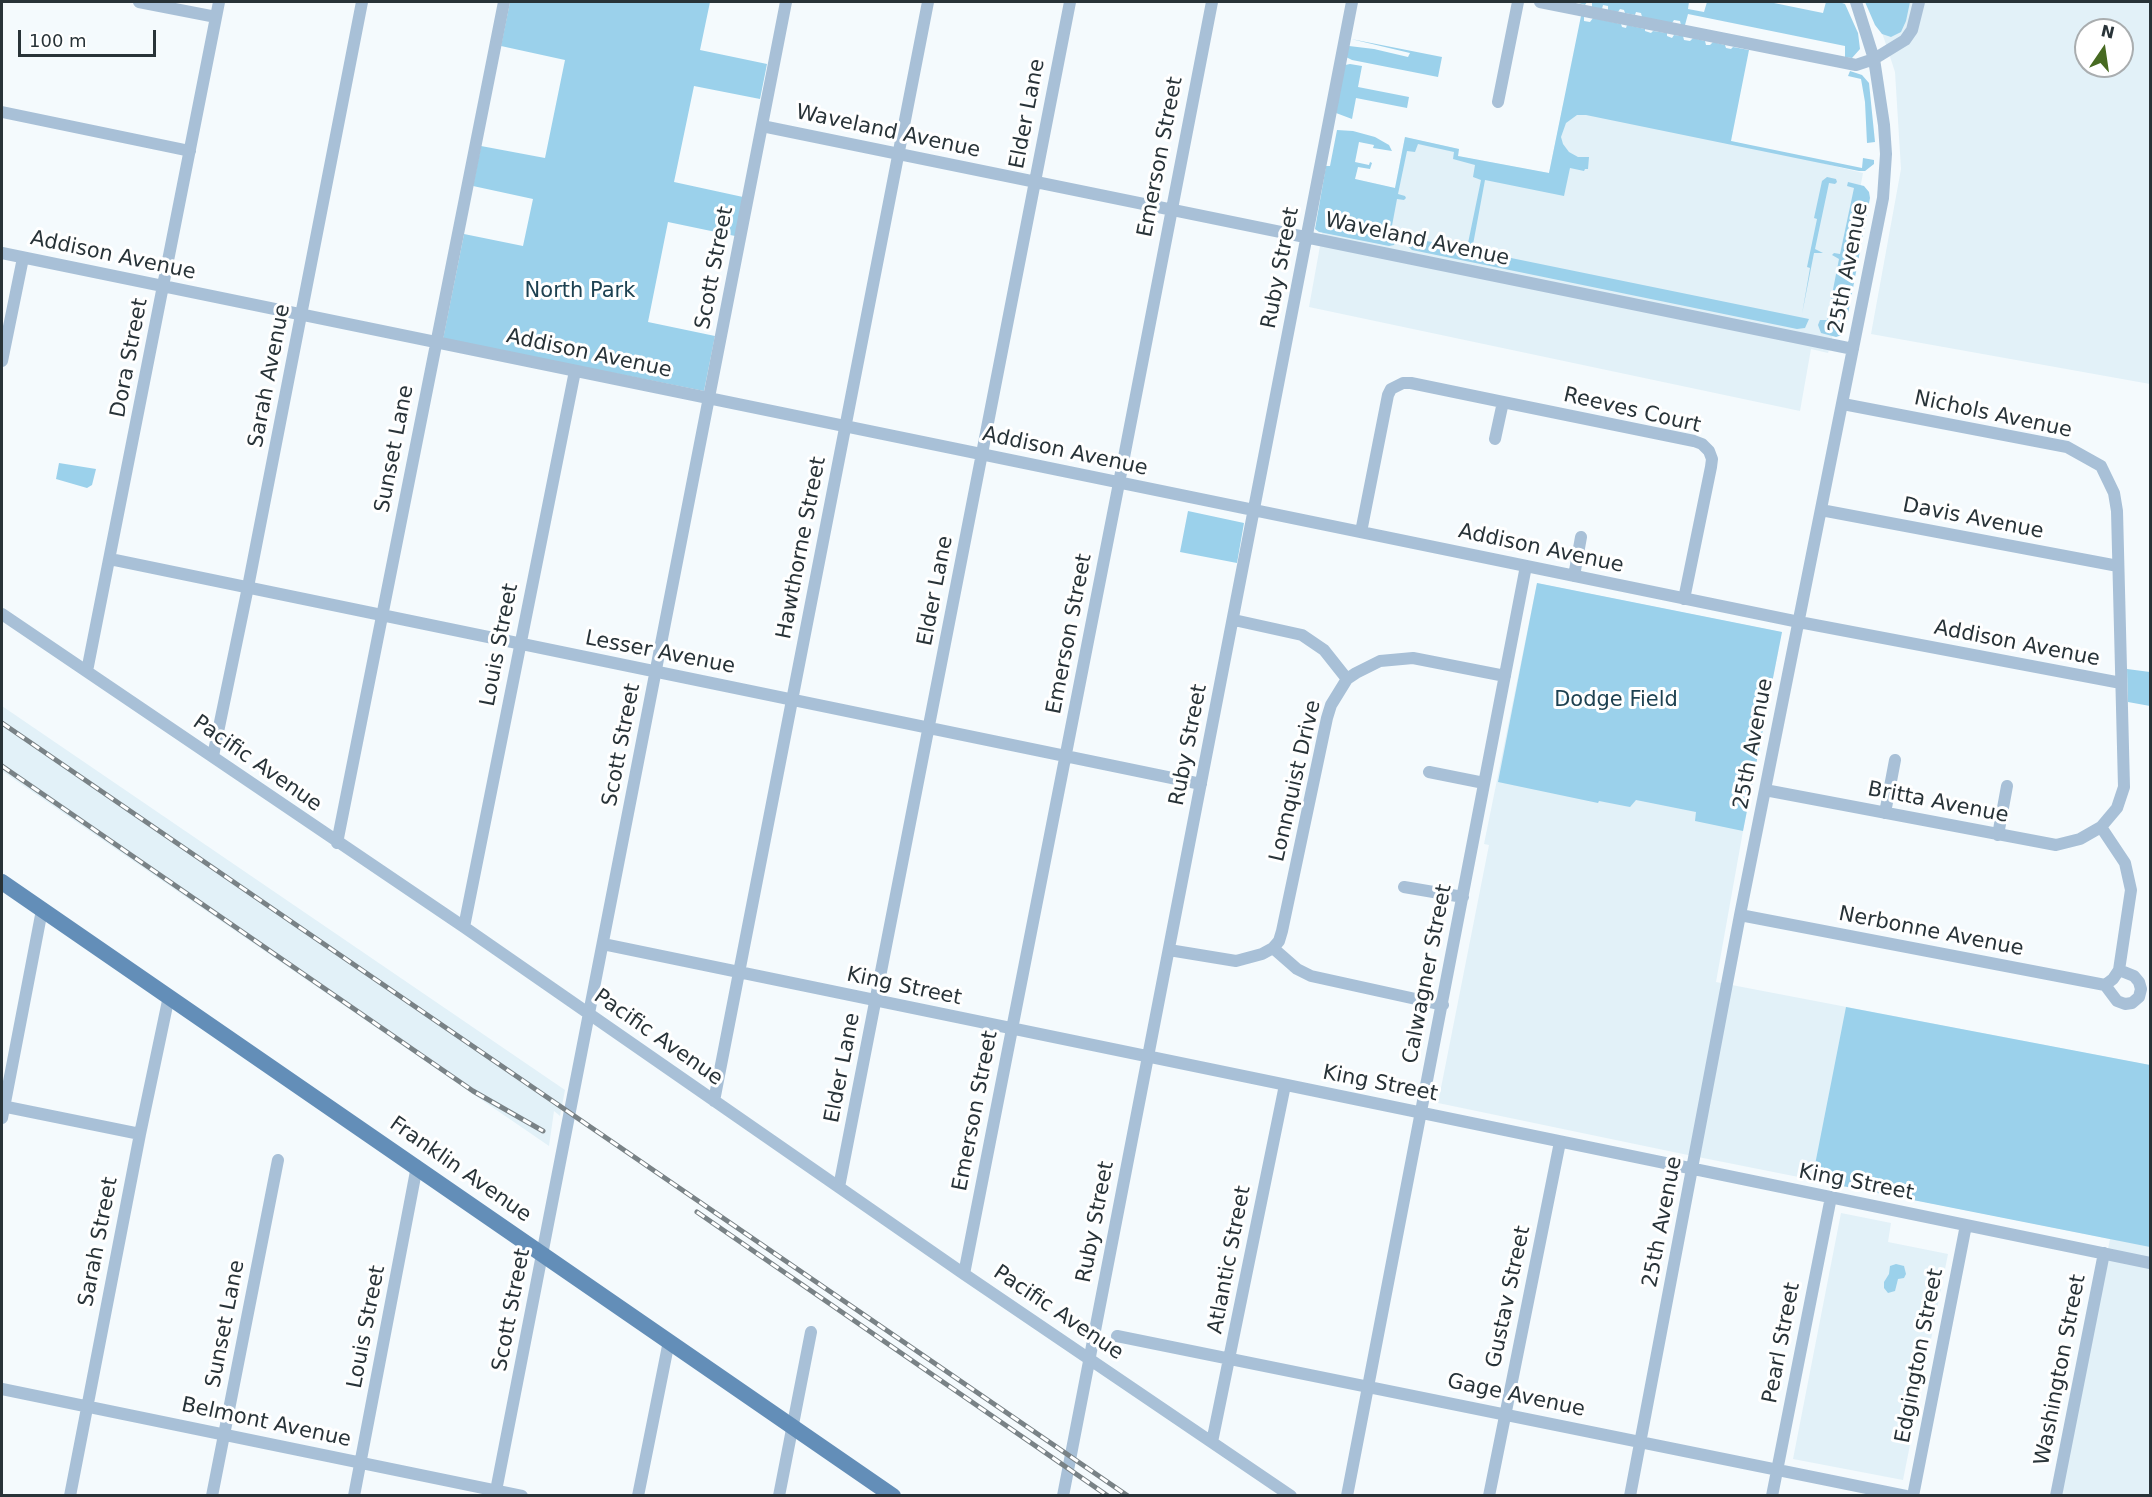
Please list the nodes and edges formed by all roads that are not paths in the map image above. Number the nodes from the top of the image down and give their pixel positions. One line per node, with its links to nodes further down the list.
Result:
1 (139, 2): 14 (street)
2 (219, 2): 14 (street, Dora Street)
3 (362, 2): 27 (street, Sarah Avenue)
4 (504, 2): 28 (street, Sunset Lane)
5 (786, 2): 18 (street, Scott Street)
6 (928, 2): 20 (street, Hawthorne Street)
7 (1070, 2): 21 (street, Elder Lane)
8 (1212, 2): 22 (street, Emerson Street)
9 (1352, 2): 23 (street, Ruby Street)
10 (1518, 2): 16 (street)
11 (1539, 2): 15 (street)
12 (1856, 2): 15 (street, 25th Avenue)
13 (1919, 2): 15 (street)
14 (216, 17): 19 (street, Dora Street)
15 (1874, 59): 29 (street, 25th Avenue)
16 (1498, 102)
17 (2, 112): 19 (street)
18 (762, 126): 20 (street, Waveland Avenue); 32 (street, Scott Street)
19 (190, 151): 26 (street, Dora Street)
20 (898, 154): 21 (street, Waveland Avenue); 35 (street, Hawthorne Street)
21 (1035, 181): 22 (street, Waveland Avenue); 37 (street, Elder Lane)
22 (1171, 210): 23 (street, Waveland Avenue); 38 (street, Emerson Street)
23 (1307, 237): 29 (street, Waveland Avenue); 40 (street, Ruby Street)
24 (2, 254): 25 (street, Addison Avenue)
25 (23, 258): 26 (street, Addison Avenue); 30 (street)
26 (164, 287): 27 (street, Addison Avenue); 43 (street, Dora Street)
27 (301, 315): 28 (street, Addison Avenue); 47 (street, Sarah Avenue)
28 (436, 343): 31 (street, Addison Avenue); 50 (street, Sunset Lane)
29 (1853, 350): 34 (street, 25th Avenue)
30 (2, 361)
31 (575, 371): 32 (street, Addison Avenue); 53 (street, Louis Street)
32 (709, 399): 35 (street, Addison Avenue); 55 (street, Scott Street)
33 (1503, 402): 36 (street); 41 (street, Reeves Court); 48 (street, Reeves Court)
34 (1842, 404): 39 (street, 25th Avenue); 45 (street, Nichols Avenue)
35 (846, 427): 37 (street, Addison Avenue); 59 (street, Hawthorne Street)
36 (1495, 439)
37 (982, 454): 38 (street, Addison Avenue); 60 (street, Elder Lane)
38 (1119, 483): 40 (street, Addison Avenue); 61 (street, Emerson Street)
39 (1821, 510): 45 (street, Davis Avenue); 52 (street, 25th Avenue)
40 (1255, 511): 41 (street, Addison Avenue); 51 (street, Ruby Street)
41 (1361, 532): 44 (street, Addison Avenue)
42 (1581, 537): 46 (street)
43 (110, 560): 47 (street, Lesser Avenue); 54 (street, Dora Street)
44 (1526, 566): 46 (street, Addison Avenue); 56 (street, Calwagner Street)
45 (2118, 566): 58 (street, Nichols Avenue)
46 (1574, 576): 48 (street, Addison Avenue)
47 (248, 587): 50 (street, Lesser Avenue); 62 (street, Sarah Avenue)
48 (1684, 599): 52 (street, Addison Avenue)
49 (2, 614): 54 (street, Pacific Avenue)
50 (382, 616): 53 (street, Lesser Avenue); 72 (street, Sunset Lane)
51 (1234, 620): 57 (street); 66 (street, Ruby Street)
52 (1799, 622): 58 (street, Addison Avenue); 68 (street, 25th Avenue)
53 (520, 645): 55 (street, Lesser Avenue); 78 (street, Louis Street)
54 (87, 671): 62 (street, Pacific Avenue)
55 (656, 672): 59 (street, Lesser Avenue); 79 (street, Scott Street)
56 (1505, 676): 57 (street, Lonnquist Drive); 65 (street, Calwagner Street)
57 (1347, 679): 80 (street, Lonnquist Drive)
58 (2121, 683): 70 (street, Nichols Avenue)
59 (792, 699): 60 (street, Lesser Avenue); 82 (street, Hawthorne Street)
60 (929, 727): 61 (street, Lesser Avenue); 84 (street, Elder Lane)
61 (1066, 755): 66 (street, Lesser Avenue); 87 (street, Emerson Street)
62 (213, 756): 72 (street, Pacific Avenue)
63 (1895, 760): 69 (street)
64 (1429, 772): 65 (street)
65 (1484, 783): 75 (street, Calwagner Street)
66 (1201, 784): 81 (street, Ruby Street)
67 (2007, 786): 71 (street)
68 (1765, 790): 69 (street, Britta Avenue); 77 (street, 25th Avenue)
69 (1884, 813): 71 (street, Britta Avenue)
70 (2101, 828): 71 (street, Britta Avenue); 77 (street, Nerbonne Avenue)
71 (1998, 835)
72 (338, 843): 78 (street, Pacific Avenue)
73 (2, 882): 76 (main road, Franklin Avenue)
74 (1404, 887): 75 (street)
75 (1462, 897): 85 (street, Calwagner Street)
76 (42, 910): 83 (main road, Franklin Avenue); 91 (street)
77 (1740, 915): 97 (street, 25th Avenue)
78 (464, 927): 86 (street, Pacific Avenue)
79 (603, 944): 82 (street, King Street); 86 (street, Scott Street)
80 (1273, 948): 81 (street); 85 (street)
81 (1169, 950): 88 (street, Ruby Street)
82 (739, 972): 84 (street, King Street); 90 (street, Hawthorne Street)
83 (169, 996): 93 (street, Sarah Street); 96 (main road, Franklin Avenue)
84 (876, 1001): 87 (street, King Street); 98 (street, Elder Lane)
85 (1443, 1005): 92 (street, Calwagner Street)
86 (589, 1015): 90 (street, Pacific Avenue); 102 (street, Scott Street)
87 (1013, 1028): 88 (street, King Street); 104 (street, Emerson Street)
88 (1148, 1056): 89 (street, King Street); 108 (street, Ruby Street)
89 (1285, 1085): 92 (street, King Street); 109 (street, Atlantic Street)
90 (714, 1101): 98 (street, Pacific Avenue)
91 (2, 1110): 93 (street)
92 (1421, 1112): 94 (street, King Street); 110 (street, Calwagner Street)
93 (140, 1134): 112 (street, Sarah Street)
94 (1560, 1142): 97 (street, King Street); 113 (street, Gustav Street)
95 (278, 1160): 115 (street, Sunset Lane)
96 (417, 1166): 102 (main road, Franklin Avenue); 118 (street, Louis Street)
97 (1693, 1168): 99 (street, King Street); 117 (street, 25th Avenue)
98 (839, 1187): 104 (street, Pacific Avenue)
99 (1831, 1197): 100 (street, King Street); 119 (street, Pearl Street)
100 (1966, 1225): 101 (street, King Street); 135 (street, Edgington Street)
101 (2104, 1253): 103 (street, King Street); 136 (street, Washington Street)
102 (542, 1255): 107 (main road, Franklin Avenue); 120 (street, Scott Street)
103 (2151, 1263)
104 (964, 1274): 108 (street, Pacific Avenue)
105 (811, 1332): 114 (street)
106 (1117, 1336): 109 (street, Gage Avenue)
107 (669, 1341): 114 (main road, Franklin Avenue); 125 (street)
108 (1090, 1358): 116 (street, Pacific Avenue); 128 (street, Ruby Street)
109 (1231, 1358): 110 (street, Gage Avenue); 116 (street, Atlantic Street)
110 (1368, 1386): 113 (street, Gage Avenue); 130 (street, Calwagner Street)
111 (2, 1389): 112 (street, Belmont Avenue)
112 (87, 1406): 115 (street, Belmont Avenue); 121 (street, Sarah Street)
113 (1504, 1414): 117 (street, Gage Avenue); 131 (street, Gustav Street)
114 (792, 1428): 126 (street); 127 (main road, Franklin Avenue)
115 (224, 1434): 118 (street, Belmont Avenue); 122 (street, Sunset Lane)
116 (1212, 1442): 129 (street, Pacific Avenue)
117 (1641, 1442): 119 (street, Gage Avenue); 132 (street, 25th Avenue)
118 (360, 1462): 120 (street, Belmont Avenue); 123 (street, Louis Street)
119 (1777, 1469): 133 (street, Pearl Street); 134 (street, Gage Avenue)
120 (496, 1493): 124 (street, Belmont Avenue)
121 (70, 1496)
122 (212, 1496)
123 (354, 1496)
124 (522, 1496)
125 (638, 1496)
126 (779, 1496)
127 (893, 1496)
128 (1063, 1496)
129 (1292, 1496)
130 (1347, 1496)
131 (1489, 1496)
132 (1630, 1496)
133 (1772, 1496)
134 (1906, 1496)
135 (1913, 1496)
136 (2056, 1496)

